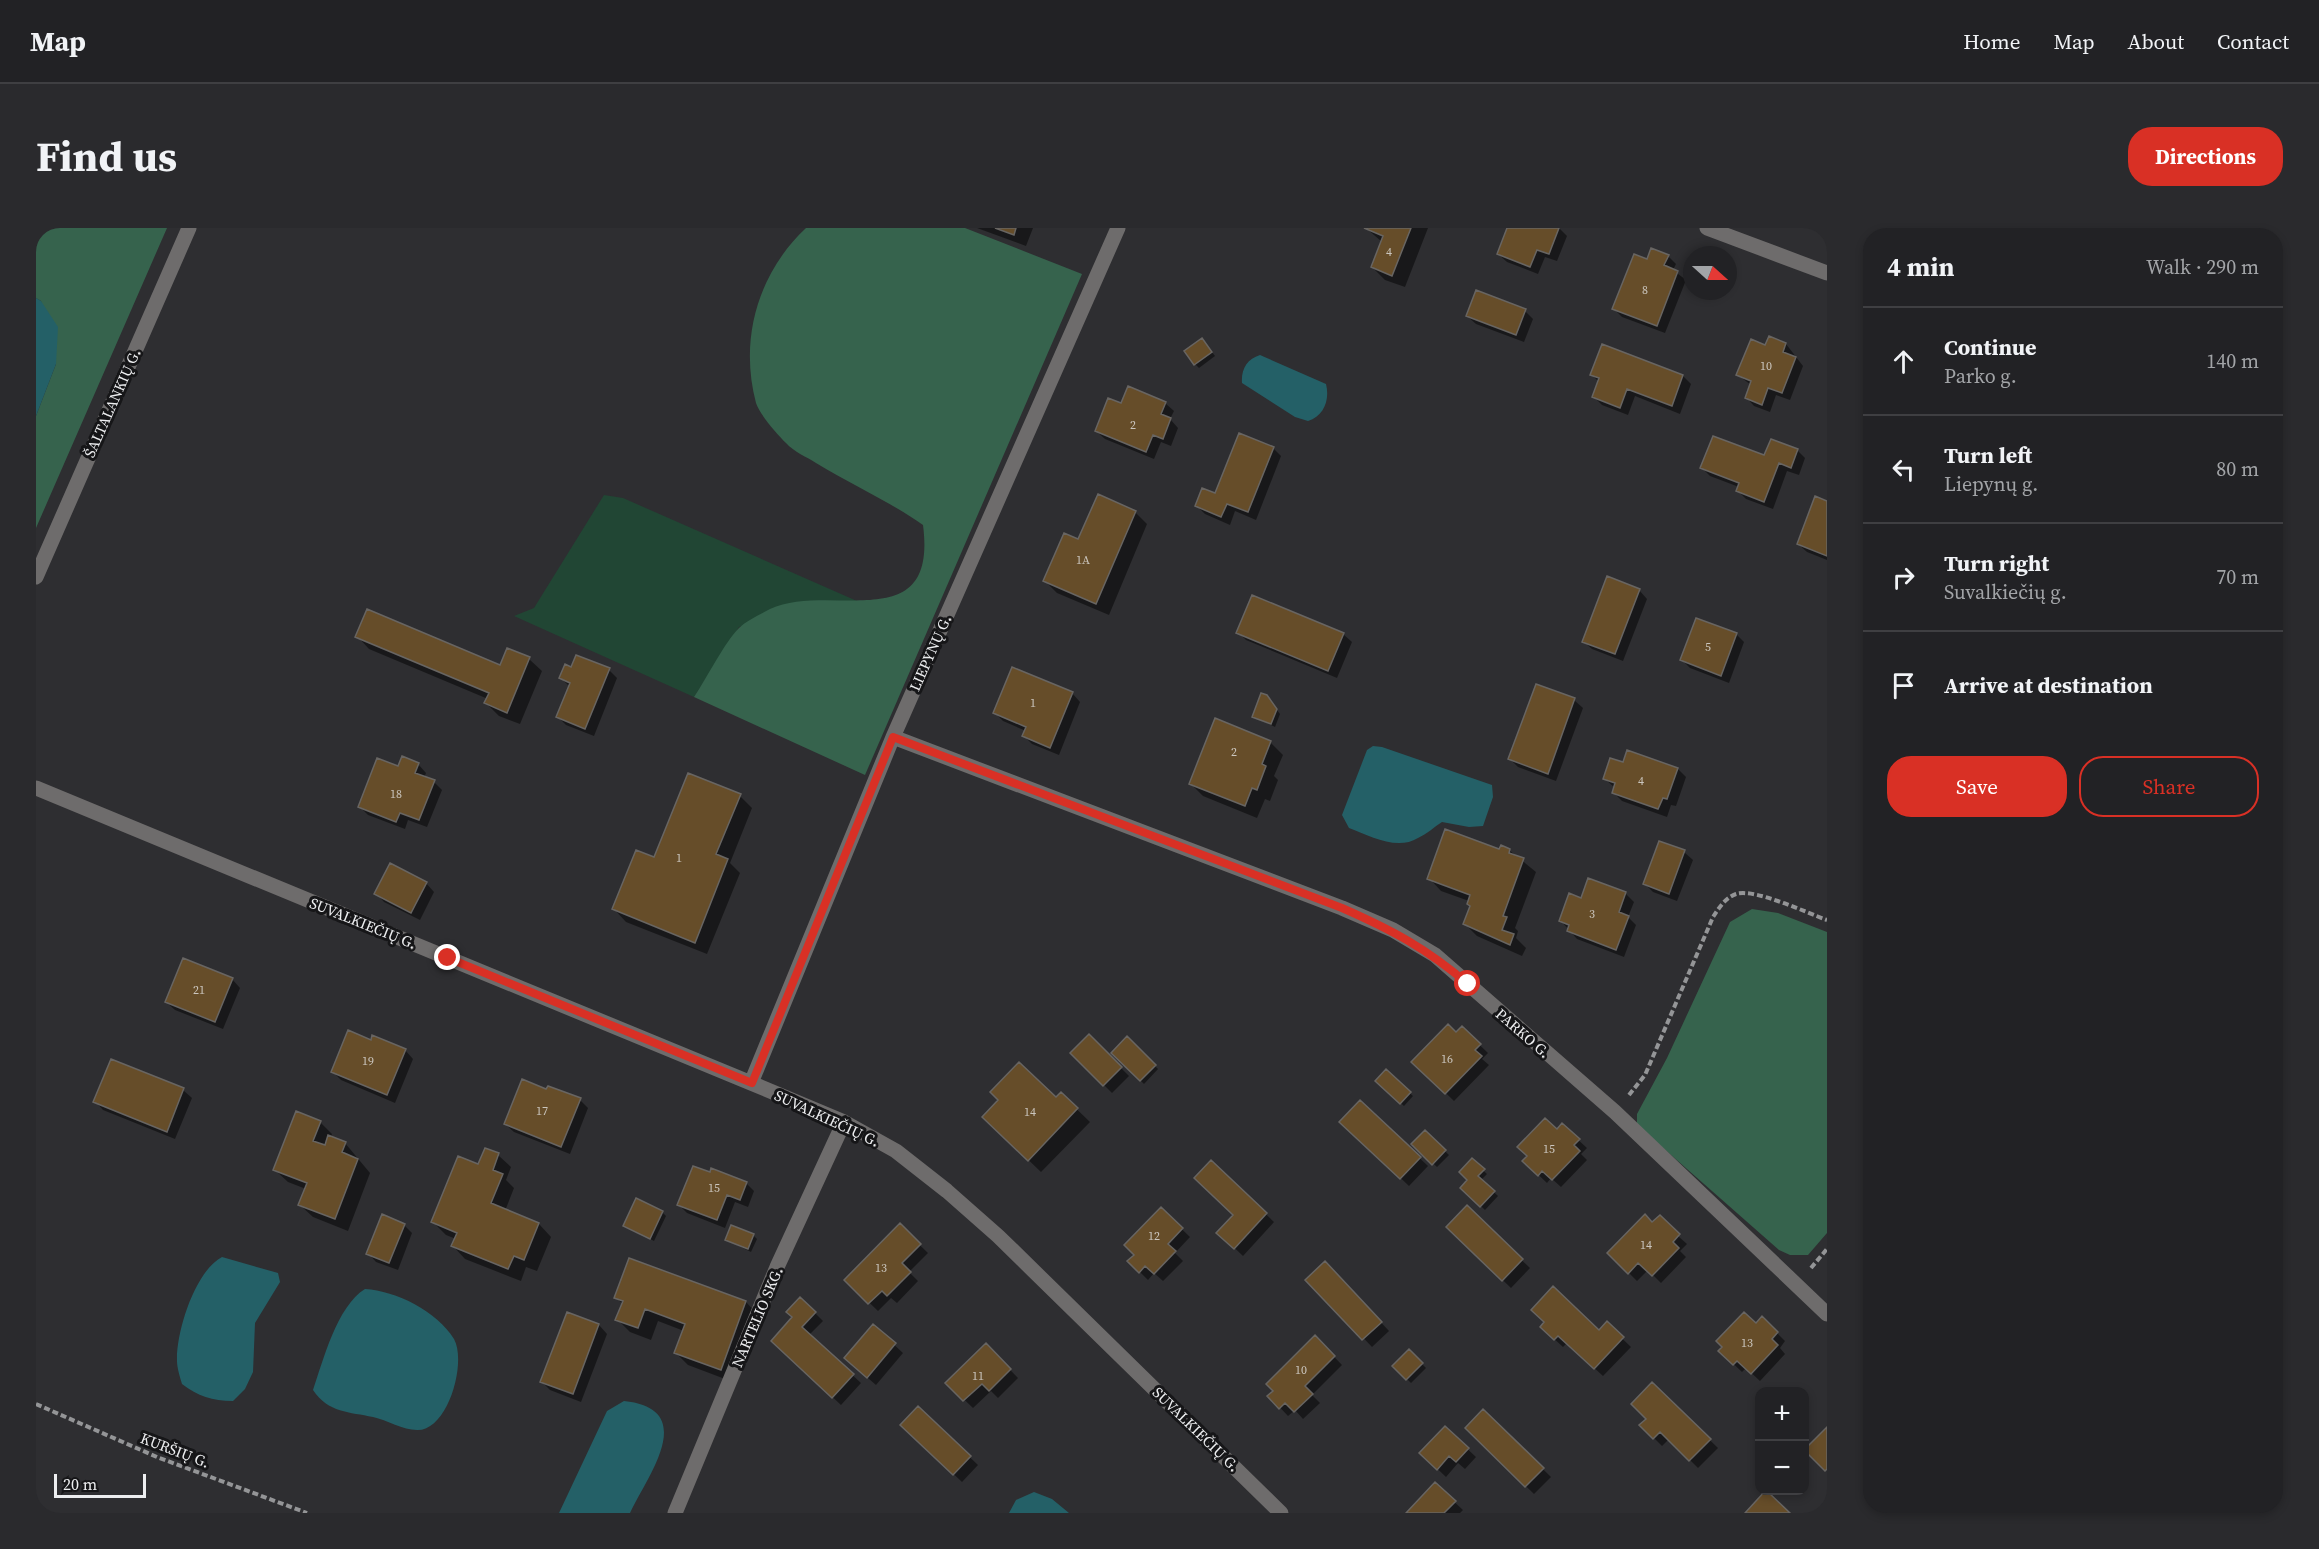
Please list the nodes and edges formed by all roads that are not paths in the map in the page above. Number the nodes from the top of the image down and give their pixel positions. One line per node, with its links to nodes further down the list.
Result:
1 (189, 228): 5 (street, ŠALTALANKIŲ G.)
2 (1118, 228): 6 (street, LIEPYNŲ G.)
3 (1707, 228): 4 (street)
4 (1827, 273)
5 (36, 577)
6 (893, 737): 8 (street, LIEPYNŲ G.); 10 (street, PARKO G.)
7 (36, 788): 8 (street, SUVALKIEČIŲ G.)
8 (752, 1083): 9 (street, SUVALKIEČIŲ G.)
9 (843, 1122): 11 (street, NARTELIO SKG.); 12 (street, SUVALKIEČIŲ G.)
10 (1827, 1314)
11 (675, 1513)
12 (1281, 1513)

